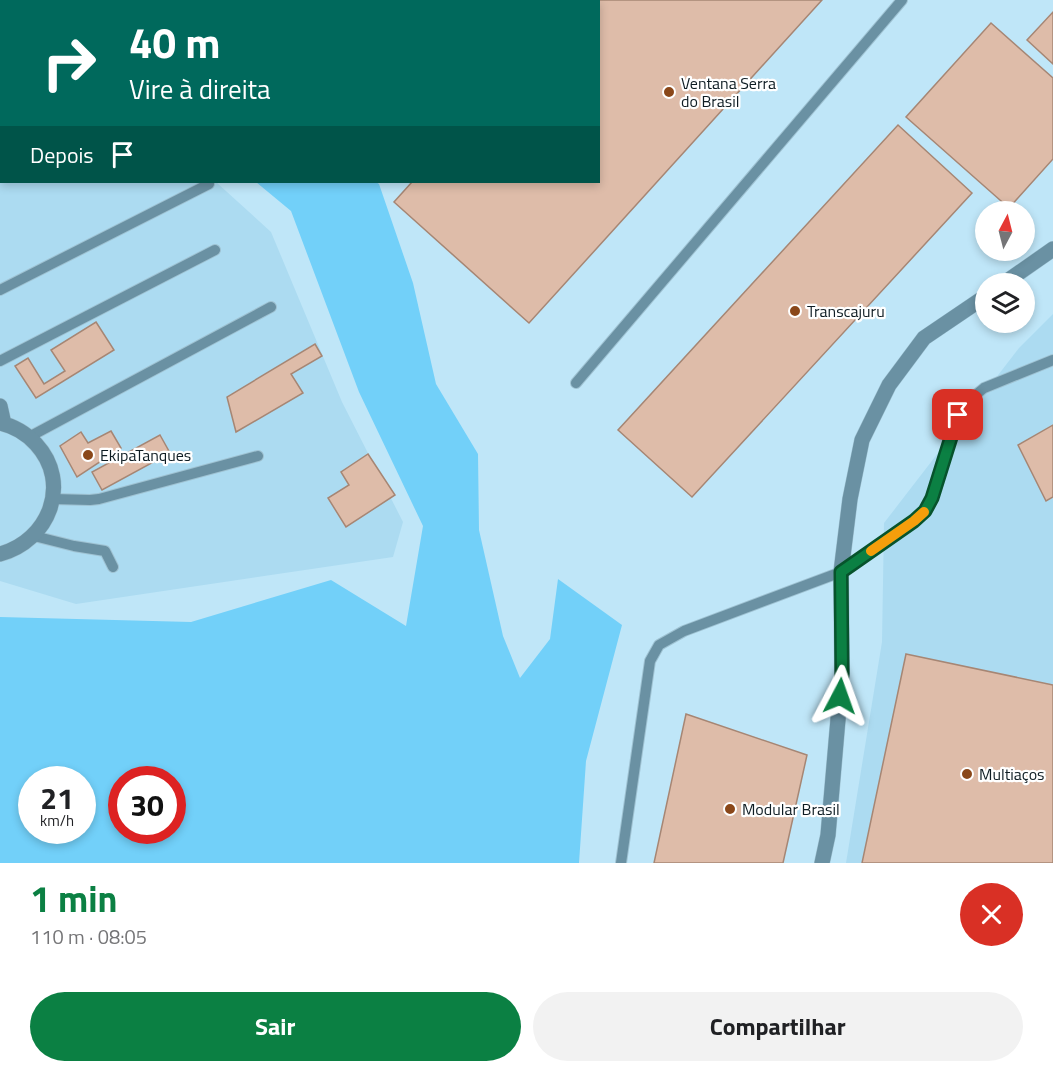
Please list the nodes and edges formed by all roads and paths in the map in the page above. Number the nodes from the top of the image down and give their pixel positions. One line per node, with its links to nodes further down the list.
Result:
1 (902, 0): 11 (lane)
2 (209, 184): 6 (lane)
3 (1053, 249): 5 (street)
4 (215, 250): 10 (lane)
5 (1019, 273)
6 (0, 290)
7 (975, 303): 20 (street)
8 (271, 307): 14 (lane)
9 (1053, 360): 20 (lane)
10 (0, 361)
11 (576, 383)
12 (0, 406): 13 (street)
13 (2, 424): 14 (street)
14 (28, 436): 16 (street)
15 (258, 456): 16 (lane)
16 (53, 499): 17 (street)
17 (34, 536): 18 (street); 19 (lane)
18 (0, 554)
19 (113, 567)
20 (841, 572): 21 (lane); 22 (street)
21 (621, 863)
22 (822, 863)

